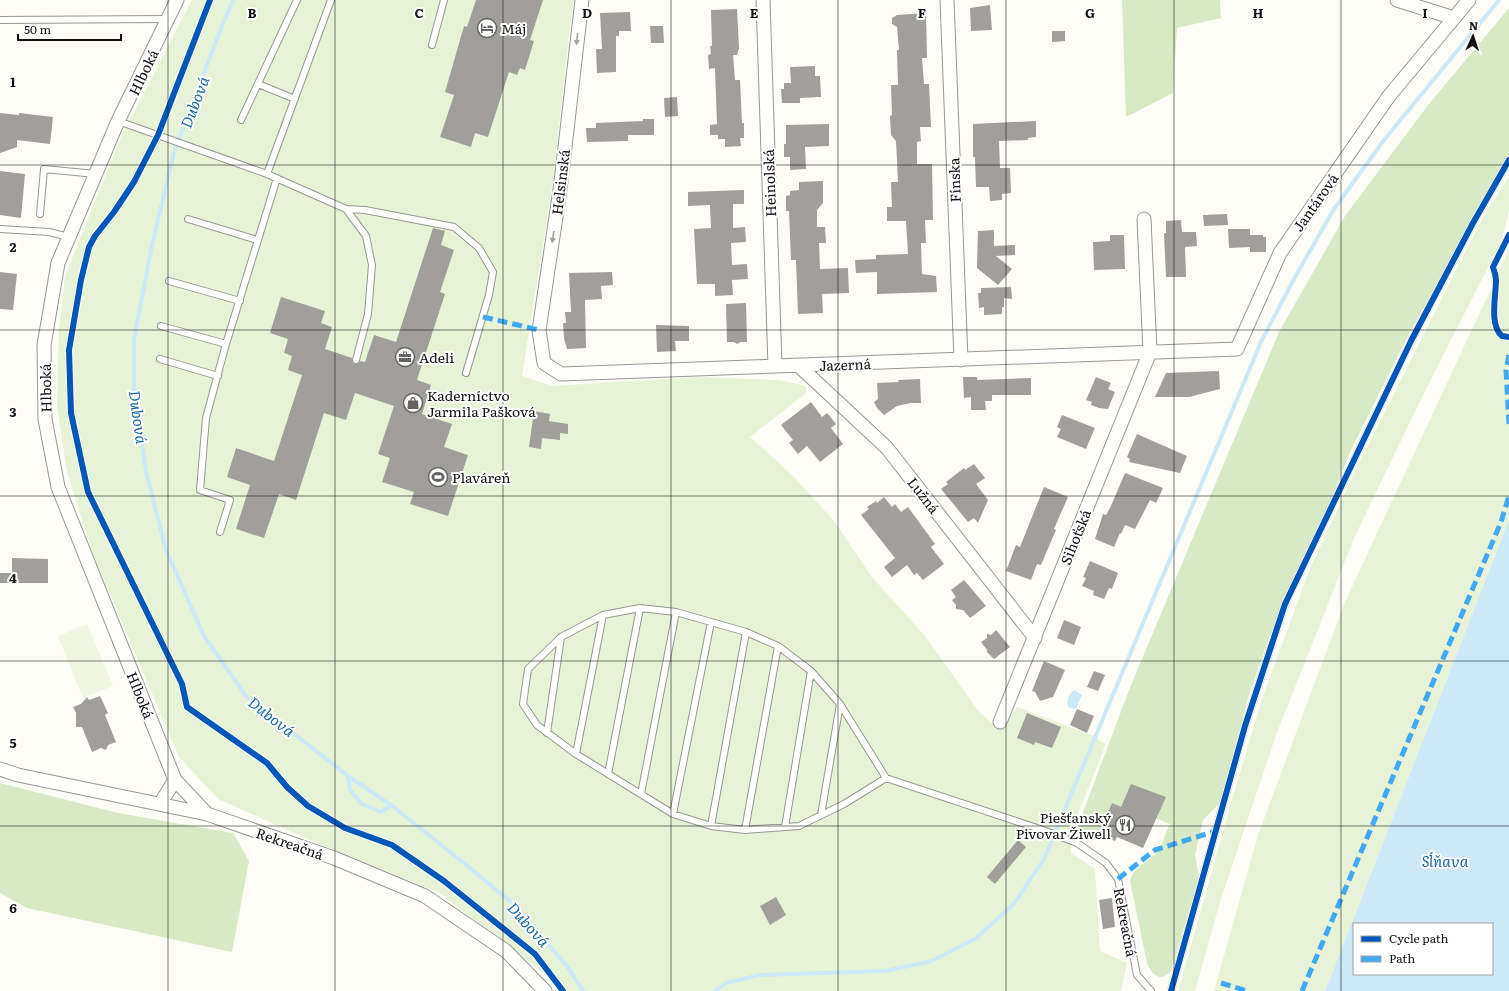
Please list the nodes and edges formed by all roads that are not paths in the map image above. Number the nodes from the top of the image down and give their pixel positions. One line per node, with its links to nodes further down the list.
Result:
1 (177, 0): 11 (street, Hlboká)
2 (297, 0): 14 (lane)
3 (331, 0): 15 (lane)
4 (444, 0): 13 (lane)
5 (582, 0): 37 (street, Helsinská, one-way to 37)
6 (763, 0): 38 (street, Heinolská)
7 (947, 0): 36 (street, Fínska)
8 (1397, 0): 10 (street)
9 (1469, 0): 10 (street, Jantárová)
10 (1454, 18): 33 (street, Jantárová)
11 (169, 19): 12 (lane); 17 (street, Hlboká)
12 (0, 20)
13 (432, 45)
14 (258, 84): 15 (lane); 16 (lane)
15 (294, 99): 20 (lane)
16 (241, 120)
17 (118, 121): 19 (street, Hlboká); 20 (lane)
18 (1509, 160): 70 (lane)
19 (96, 174): 23 (lane); 27 (street, Hlboká)
20 (267, 174): 21 (lane)
21 (277, 178): 22 (lane); 28 (lane)
22 (346, 209): 35 (lane); 40 (lane)
23 (40, 214)
24 (188, 219): 28 (lane)
25 (1144, 219): 33 (street)
26 (0, 229): 27 (lane)
27 (69, 237): 59 (street, Hlboká)
28 (257, 240): 30 (lane)
29 (170, 281): 30 (lane)
30 (240, 301): 32 (lane)
31 (161, 326): 32 (lane)
32 (226, 344): 41 (lane)
33 (1150, 352): 36 (street, Jazerná); 49 (street, Sihoťská)
34 (160, 359): 41 (lane)
35 (356, 360)
36 (961, 360): 39 (street, Jazerná)
37 (544, 363): 38 (street, Jazerná)
38 (775, 366): 39 (street, Jazerná)
39 (799, 366): 49 (street, Lužná)
40 (466, 373)
41 (218, 376): 42 (lane)
42 (220, 532)
43 (640, 608): 44 (lane); 45 (lane); 57 (lane)
44 (676, 612): 46 (lane); 60 (lane)
45 (603, 615): 48 (lane); 55 (lane)
46 (711, 622): 47 (lane); 63 (lane)
47 (746, 632): 50 (lane); 65 (lane)
48 (561, 637): 54 (lane); 54 (lane)
49 (1035, 638): 53 (street, Sihoťská)
50 (778, 646): 51 (lane); 67 (lane)
51 (811, 671): 52 (lane); 66 (lane)
52 (840, 704): 58 (lane); 64 (lane)
53 (1000, 722)
54 (547, 733): 55 (lane)
55 (576, 754): 57 (lane)
56 (0, 769): 61 (street, Rekreačná)
57 (608, 774): 60 (lane)
58 (886, 778): 64 (lane); 69 (lane, Rekreačná)
59 (175, 780): 61 (street); 62 (street, Hlboká)
60 (641, 794): 63 (lane)
61 (160, 804): 62 (street, Rekreačná)
62 (207, 814): 68 (street, Rekreačná)
63 (673, 814): 65 (lane)
64 (821, 815): 66 (lane)
65 (711, 826): 67 (lane)
66 (785, 827): 67 (lane)
67 (745, 830)
68 (545, 991)
69 (1152, 991)
70 (1171, 991)

